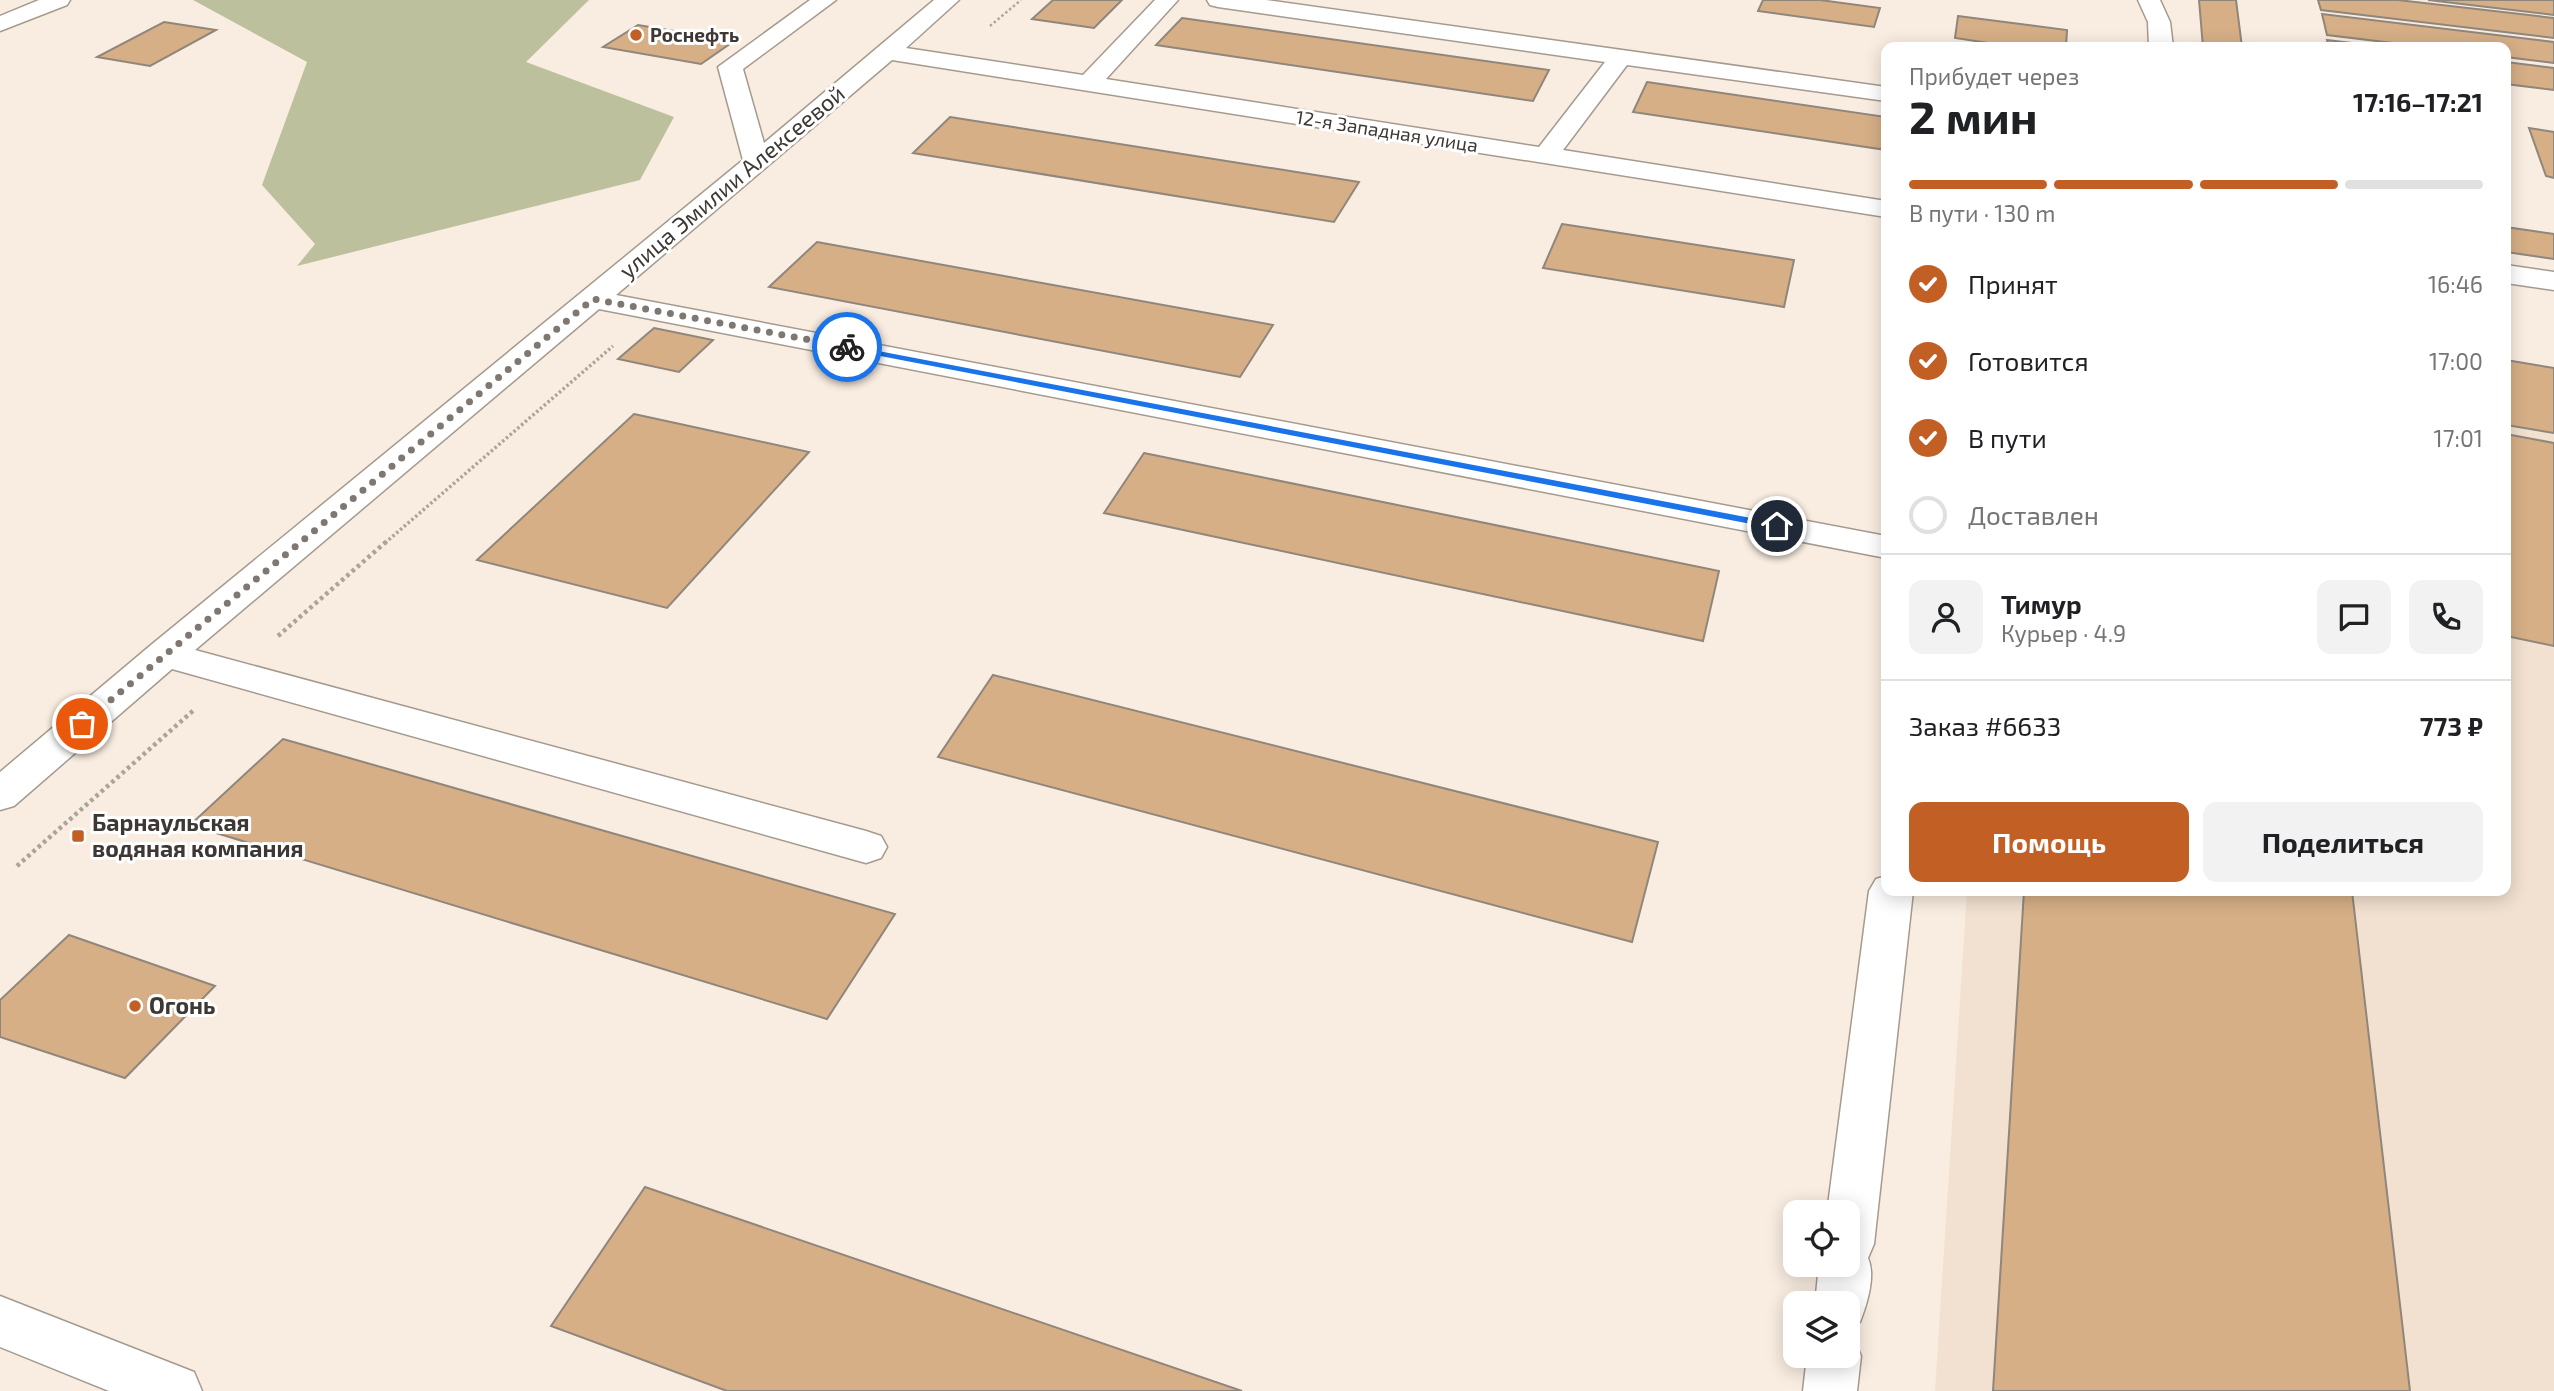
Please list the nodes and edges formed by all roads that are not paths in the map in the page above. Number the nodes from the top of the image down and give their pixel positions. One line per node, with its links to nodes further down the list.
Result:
1 (59, 0): 7 (street)
2 (824, 0): 14 (street)
3 (948, 0): 9 (street, улица Эмилии Алексеевой)
4 (1167, 0): 11 (street)
5 (1218, 0): 10 (street)
6 (2149, 0): 8 (street)
7 (0, 24)
8 (2161, 42)
9 (888, 52): 11 (street, 12-я Западная улица); 14 (street, улица Эмилии Алексеевой)
10 (1620, 57): 12 (street); 13 (street)
11 (1088, 84): 13 (street, 12-я Западная улица)
12 (1881, 93)
13 (1545, 156): 15 (street, 12-я Западная улица)
14 (757, 163): 18 (street, улица Эмилии Алексеевой)
15 (1881, 208)
16 (2511, 275): 17 (street)
17 (2554, 281)
18 (593, 299): 19 (street); 20 (street, улица Эмилии Алексеевой)
19 (1881, 546)
20 (164, 653): 21 (street, улица Эмилии Алексеевой); 22 (street)
21 (0, 795)
22 (866, 847)
23 (1890, 896): 24 (street)
24 (1853, 1200)
25 (0, 1321): 27 (street)
26 (1833, 1368): 28 (street)
27 (175, 1391)
28 (1830, 1391)

